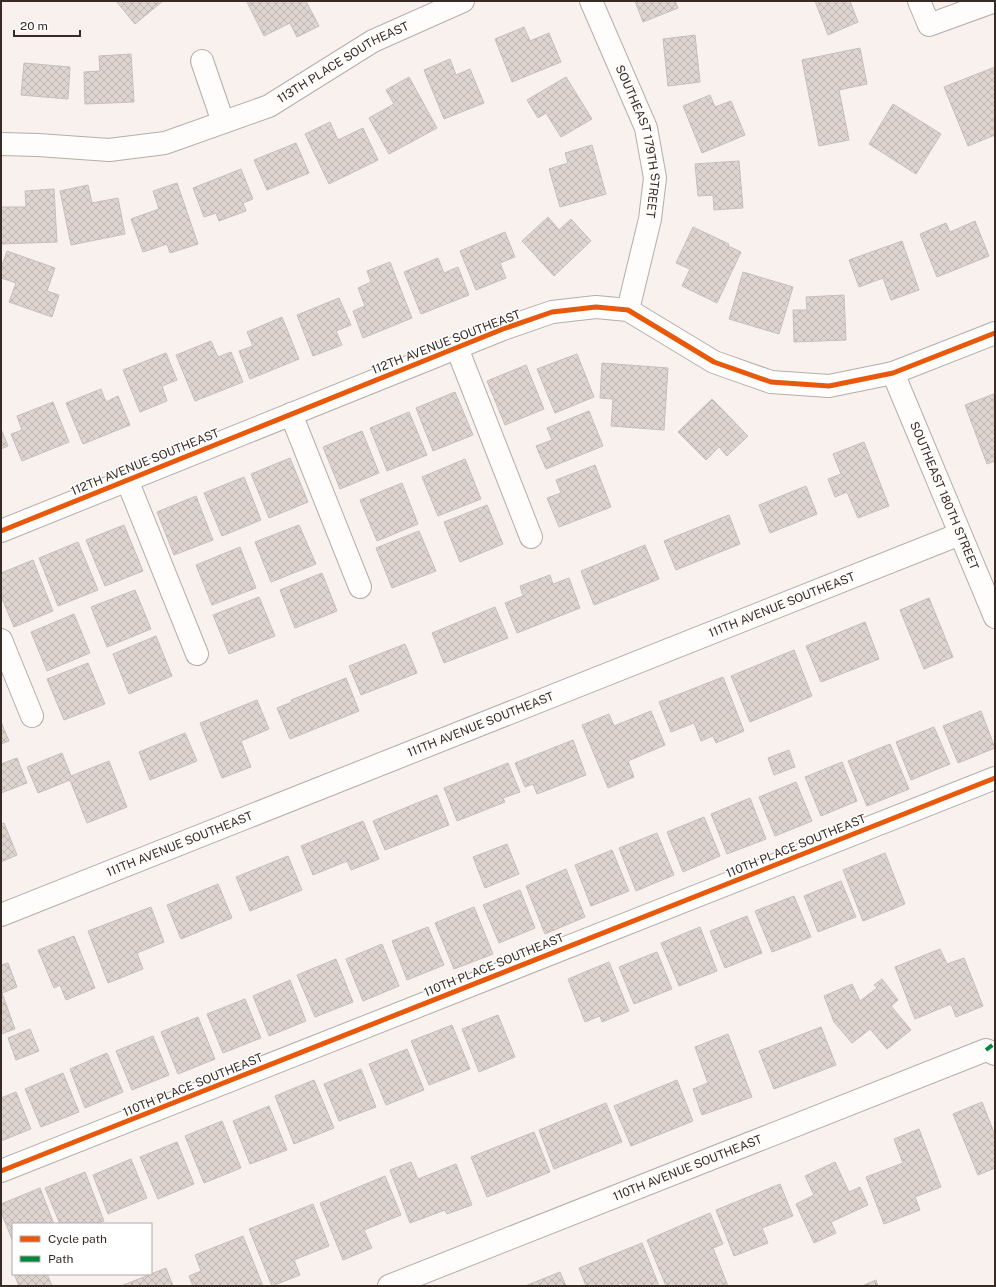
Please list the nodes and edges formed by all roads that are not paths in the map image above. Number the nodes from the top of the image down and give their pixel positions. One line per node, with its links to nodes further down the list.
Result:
1 (463, 1): 6 (street, 113TH PLACE SOUTHEAST)
2 (591, 1): 8 (street, SOUTHEAST 179TH STREET)
3 (919, 1): 4 (street)
4 (995, 1)
5 (202, 61): 6 (street)
6 (223, 122): 7 (street, 113TH PLACE SOUTHEAST)
7 (1, 144)
8 (628, 310): 10 (street, 112TH AVENUE SOUTHEAST); 11 (street, 112TH AVENUE SOUTHEAST)
9 (995, 332): 11 (street, 112TH AVENUE SOUTHEAST)
10 (457, 348): 12 (street, 112TH AVENUE SOUTHEAST); 16 (street)
11 (893, 373): 15 (street, SOUTHEAST 180TH STREET)
12 (291, 414): 13 (street, 112TH AVENUE SOUTHEAST); 17 (street)
13 (126, 480): 14 (street, 112TH AVENUE SOUTHEAST); 20 (street)
14 (1, 531)
15 (960, 534): 18 (street, SOUTHEAST 180TH STREET); 23 (street, 111TH AVENUE SOUTHEAST)
16 (531, 537)
17 (360, 587)
18 (995, 618)
19 (1, 640): 21 (street)
20 (197, 654)
21 (32, 716)
22 (995, 778): 25 (street, 110TH PLACE SOUTHEAST)
23 (1, 915)
24 (991, 1052): 26 (street, 110TH AVENUE SOUTHEAST)
25 (1, 1171)
26 (389, 1286)

